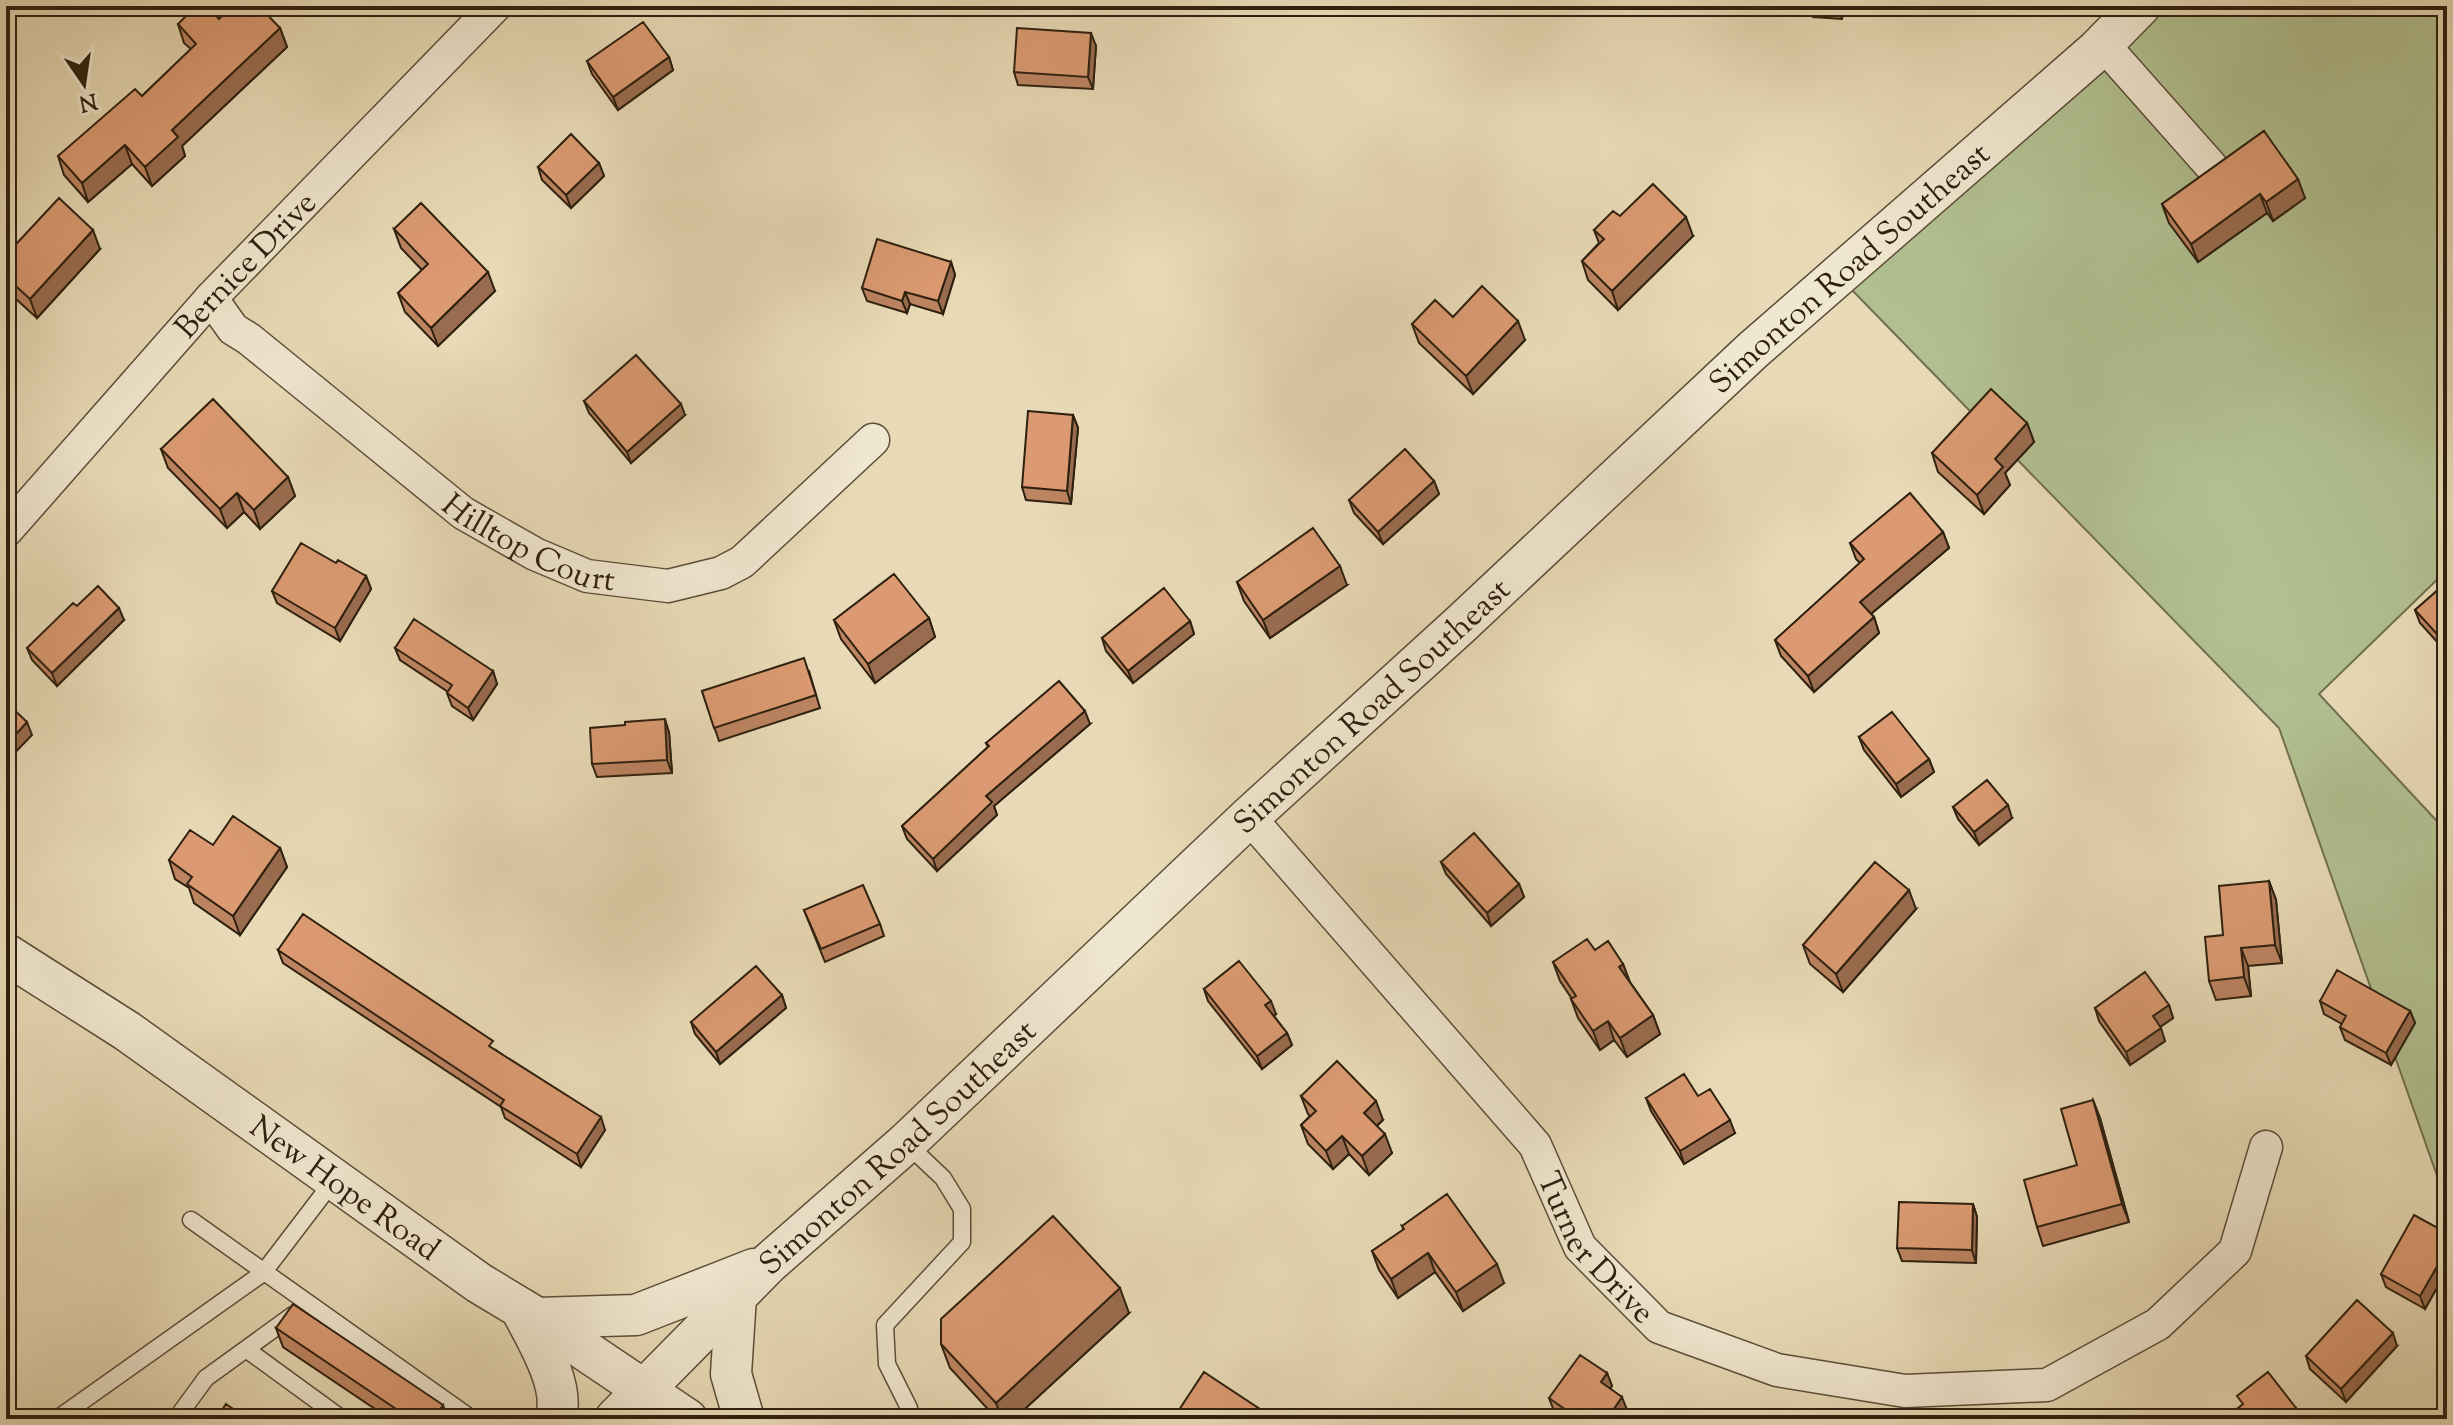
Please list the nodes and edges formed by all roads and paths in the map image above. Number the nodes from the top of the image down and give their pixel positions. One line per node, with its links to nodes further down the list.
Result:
1 (495, 6): 5 (street, Bernice Drive)
2 (2140, 6): 3 (street, Simonton Road Southeast)
3 (2103, 44): 4 (street); 8 (street, Simonton Road Southeast)
4 (2211, 166)
5 (211, 298): 6 (street, Hilltop Court); 7 (street, Bernice Drive)
6 (873, 440)
7 (6, 531)
8 (1249, 817): 10 (street, Simonton Road Southeast); 11 (street, Turner Drive)
9 (6, 954): 12 (street, New Hope Road)
10 (906, 1143): 14 (street, Simonton Road Southeast); 29 (lane)
11 (2266, 1147)
12 (335, 1179): 15 (lane); 18 (street, New Hope Road)
13 (191, 1220): 15 (lane)
14 (769, 1263): 16 (street, Simonton Road Southeast); 18 (street)
15 (263, 1273): 17 (lane); 21 (lane)
16 (736, 1296): 20 (street, Simonton Road Southeast); 28 (street)
17 (307, 1304): 19 (lane); 24 (lane)
18 (528, 1313): 20 (street, New Hope Road); 25 (street)
19 (246, 1349): 22 (lane); 23 (lane)
20 (644, 1390): 26 (street, Simonton Road Southeast); 27 (street, New Hope Road)
21 (57, 1419)
22 (176, 1419)
23 (342, 1419)
24 (472, 1419)
25 (555, 1419)
26 (615, 1419)
27 (687, 1419)
28 (744, 1419)
29 (910, 1419)

